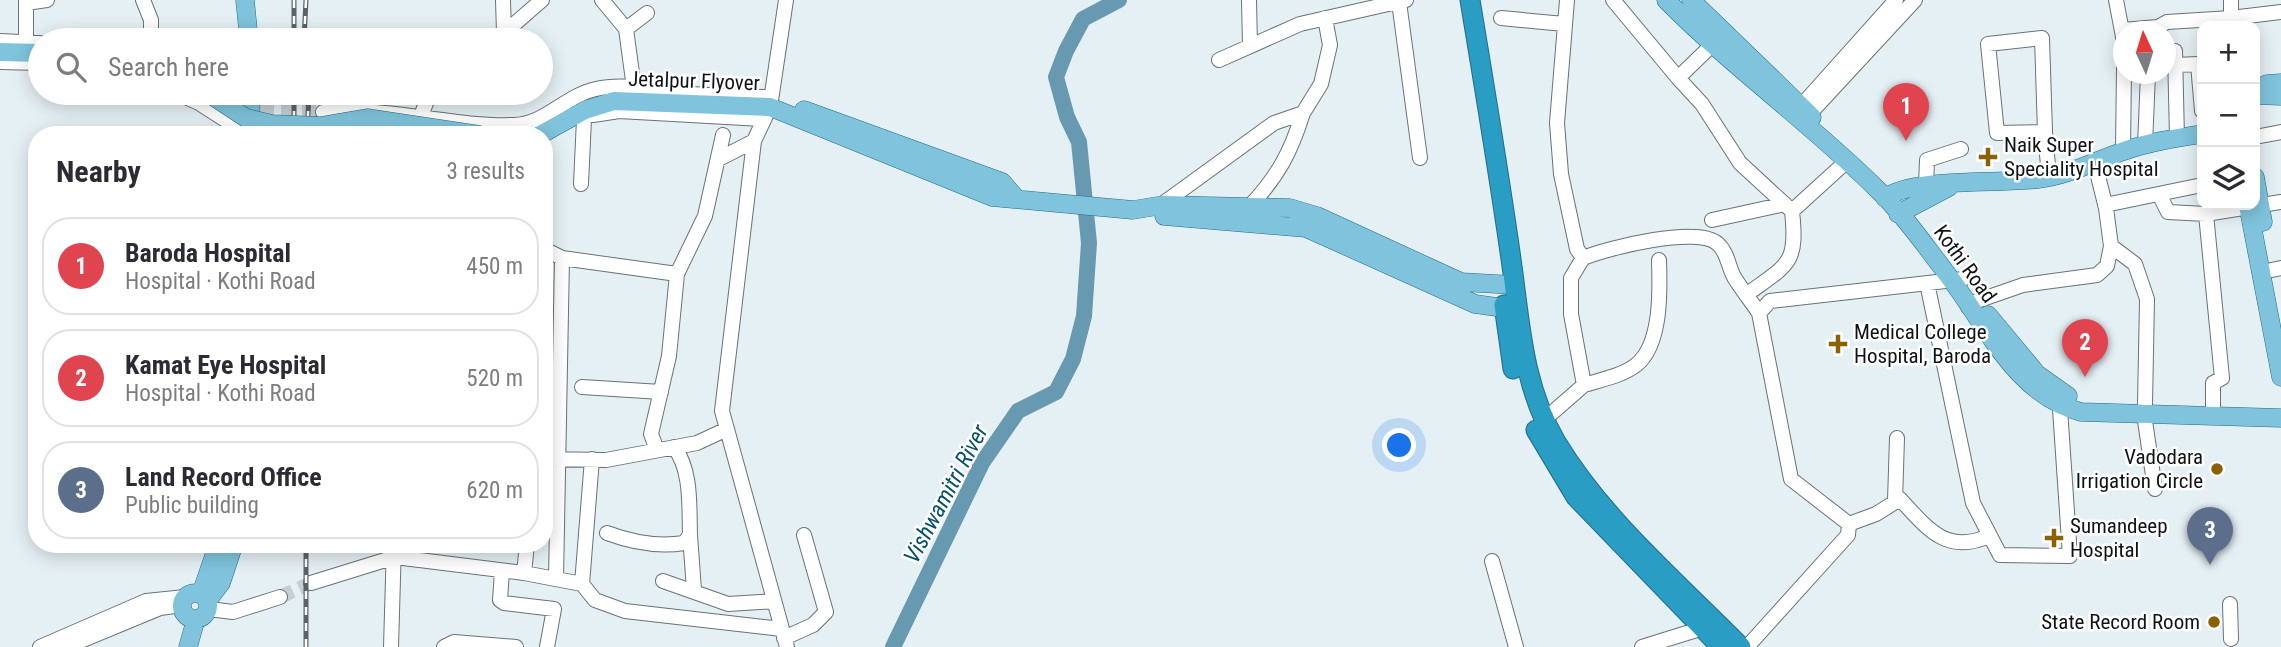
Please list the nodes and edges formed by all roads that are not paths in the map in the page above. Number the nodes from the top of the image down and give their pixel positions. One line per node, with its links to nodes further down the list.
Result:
1 (47, 0): 21 (street)
2 (143, 0): 34 (street)
3 (236, 0): 35 (main road)
4 (245, 0): 36 (main road)
5 (503, 0): 37 (street)
6 (542, 0): 38 (street)
7 (602, 0): 39 (street)
8 (786, 0): 64 (street)
9 (1249, 0): 42 (street)
10 (1457, 0): 121 (highway)
11 (1470, 0): 121 (highway)
12 (1567, 0): 32 (street)
13 (1613, 0): 50 (street)
14 (1666, 0): 43 (main road, Kothi Road)
15 (1691, 0): 67 (main road, Kothi Road)
16 (1896, 0): 67 (street)
17 (1915, 0): 67 (street)
18 (2116, 0): 27 (street)
19 (2231, 0): 28 (street)
20 (2280, 0): 23 (street)
21 (26, 1): 33 (street)
22 (1403, 1): 25 (street); 89 (street)
23 (2281, 12): 29 (street)
24 (647, 13): 39 (street)
25 (1325, 18): 42 (street); 66 (street)
26 (1501, 18): 32 (street)
27 (2120, 21)
28 (2232, 21)
29 (2237, 21)
30 (2176, 22): 31 (street)
31 (2197, 22)
32 (1564, 24): 114 (street)
33 (31, 28)
34 (151, 28)
35 (237, 28)
36 (248, 28)
37 (501, 28)
38 (510, 28)
39 (626, 29): 56 (street)
40 (0, 41): 41 (street)
41 (28, 45)
42 (1250, 46): 46 (street)
43 (1711, 46): 50 (street); 67 (main road, Kothi Road)
44 (28, 47): 45 (main road)
45 (0, 52)
46 (1219, 60)
47 (0, 62): 48 (street)
48 (28, 63)
49 (2176, 65): 55 (street)
50 (1678, 78): 104 (street)
51 (2281, 83): 57 (main road)
52 (2123, 84): 88 (street)
53 (2147, 84): 86 (street)
54 (2176, 84): 84 (street)
55 (2200, 84)
56 (634, 88): 64 (street); 76 (street)
57 (2260, 89)
58 (2260, 94): 59 (main road)
59 (2281, 96)
60 (202, 105): 70 (street)
61 (226, 105): 72 (main road, bridge)
62 (248, 105): 71 (main road)
63 (425, 105): 68 (street)
64 (771, 108): 69 (street); 77 (main road, Jetalpur Flyover); 85 (street); 105 (main road, Jetalpur Flyover)
65 (323, 112): 68 (street)
66 (1303, 113): 103 (street); 105 (street)
67 (1801, 115): 91 (main road, Kothi Road); 99 (main road, Kothi Road)
68 (421, 116): 75 (street)
69 (584, 119): 82 (street); 94 (street)
70 (232, 126)
71 (245, 126)
72 (320, 126)
73 (320, 126): 74 (main road, bridge)
74 (440, 126)
75 (464, 126)
76 (512, 126)
77 (553, 128)
78 (2045, 132): 78 (street); 93 (street)
79 (2281, 132): 83 (street)
80 (723, 135): 90 (street)
81 (2197, 135): 84 (main road)
82 (553, 136)
83 (2260, 136)
84 (2177, 138): 86 (main road)
85 (754, 141): 90 (street); 136 (street)
86 (2144, 145): 88 (main road)
87 (1961, 149): 96 (street)
88 (2123, 151): 92 (main road)
89 (1420, 158)
90 (719, 159): 117 (street)
91 (1847, 161): 99 (main road, Kothi Road); 104 (street)
92 (2095, 164): 93 (main road); 102 (street)
93 (2049, 177): 95 (main road)
94 (581, 184)
95 (1955, 184): 96 (main road); 108 (main road)
96 (1926, 186): 99 (main road)
97 (2197, 186): 98 (street)
98 (2159, 194): 102 (street); 109 (street)
99 (1889, 195): 108 (main road, Kothi Road)
100 (2281, 202): 101 (street)
101 (2260, 204)
102 (2105, 205): 111 (street)
103 (1251, 206): 105 (main road); 121 (main road)
104 (1788, 207): 110 (street); 120 (street)
105 (1146, 208): 121 (main road)
106 (2226, 210): 109 (street)
107 (2254, 210): 116 (main road)
108 (1903, 211): 118 (main road, Kothi Road)
109 (2206, 214): 130 (street)
110 (1712, 220)
111 (2111, 246): 122 (street); 132 (street)
112 (553, 254): 113 (street)
113 (562, 258): 117 (street); 133 (street)
114 (1583, 258): 120 (street); 126 (street)
115 (1658, 260): 126 (street)
116 (2272, 270): 124 (main road); 125 (main road)
117 (677, 274): 128 (street)
118 (1957, 279): 119 (street); 122 (main road, Kothi Road)
119 (1927, 283): 123 (street); 149 (street)
120 (1746, 295): 123 (street)
121 (1509, 296): 135 (highway); 168 (highway)
122 (1973, 304): 129 (main road, Kothi Road)
123 (1759, 313): 145 (street)
124 (2281, 323)
125 (2281, 377)
126 (1584, 385): 135 (street)
127 (582, 387): 128 (street)
128 (661, 392): 139 (street)
129 (2059, 400): 132 (main road, Kothi Road); 149 (street)
130 (2213, 406): 131 (main road, Kothi Road); 132 (main road, Kothi Road)
131 (2281, 406)
132 (2145, 409): 134 (main road, Kothi Road); 142 (street)
133 (553, 418)
134 (2281, 418)
135 (1545, 419): 181 (highway)
136 (727, 429): 138 (street); 165 (street)
137 (1897, 438): 143 (street)
138 (674, 447): 139 (street); 147 (street)
139 (657, 450): 141 (street)
140 (553, 454): 141 (street)
141 (592, 459): 162 (street)
142 (2155, 489)
143 (1895, 501): 145 (street); 149 (street)
144 (553, 504): 159 (street)
145 (1849, 524): 182 (street)
146 (607, 533): 147 (street)
147 (690, 535): 163 (street)
148 (804, 536): 169 (street)
149 (1989, 536)
150 (215, 553): 166 (main road)
151 (231, 553): 166 (main road)
152 (387, 553): 161 (street)
153 (395, 553): 174 (street)
154 (410, 553): 157 (street)
155 (526, 553): 158 (street)
156 (1492, 561): 178 (street)
157 (502, 571): 158 (street); 177 (street)
158 (524, 573): 159 (street)
159 (556, 579): 162 (street)
160 (663, 581): 163 (street)
161 (312, 583)
162 (582, 584): 169 (street)
163 (694, 590): 165 (street)
164 (280, 597): 166 (street)
165 (774, 601): 169 (street)
166 (197, 604): 171 (street); 172 (street); 173 (main road)
167 (2230, 604): 170 (street)
168 (1703, 628): 179 (street); 180 (highway)
169 (784, 638)
170 (2231, 639)
171 (70, 646)
172 (40, 647)
173 (188, 647)
174 (391, 647)
175 (444, 647): 176 (street)
176 (516, 647)
177 (547, 647)
178 (1516, 647)
179 (1642, 647)
180 (1721, 647)
181 (1741, 647)
182 (1747, 647)

